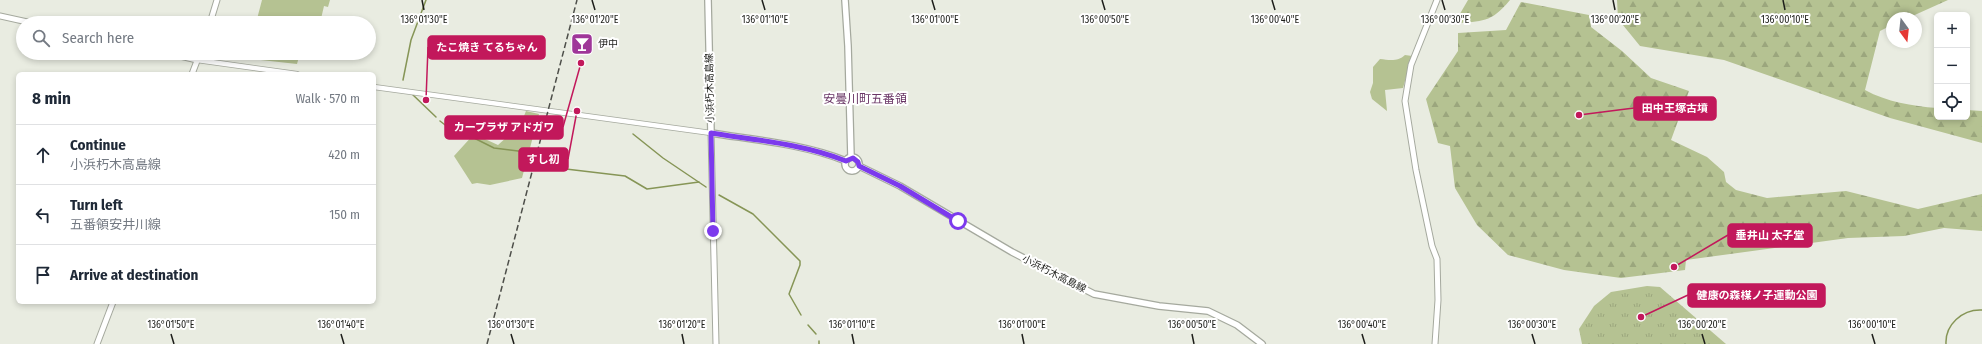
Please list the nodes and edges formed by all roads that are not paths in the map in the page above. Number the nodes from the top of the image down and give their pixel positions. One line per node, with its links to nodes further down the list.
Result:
1 (217, 0): 6 (main road)
2 (708, 0): 12 (main road, 小浜朽木高島線)
3 (845, 0): 13 (main road)
4 (1437, 0): 19 (main road)
5 (0, 16): 7 (main road)
6 (212, 16)
7 (16, 20)
8 (197, 60): 9 (main road); 10 (street)
9 (193, 72)
10 (283, 72)
11 (376, 87): 12 (street)
12 (711, 133): 13 (main road, 小浜朽木高島線); 17 (main road)
13 (848, 159): 14 (main road, 小浜朽木高島線); 14 (main road, 小浜朽木高島線)
14 (859, 166): 18 (main road, 小浜朽木高島線)
15 (112, 304): 16 (main road)
16 (97, 344)
17 (716, 344)
18 (1262, 344)
19 (1435, 344)

